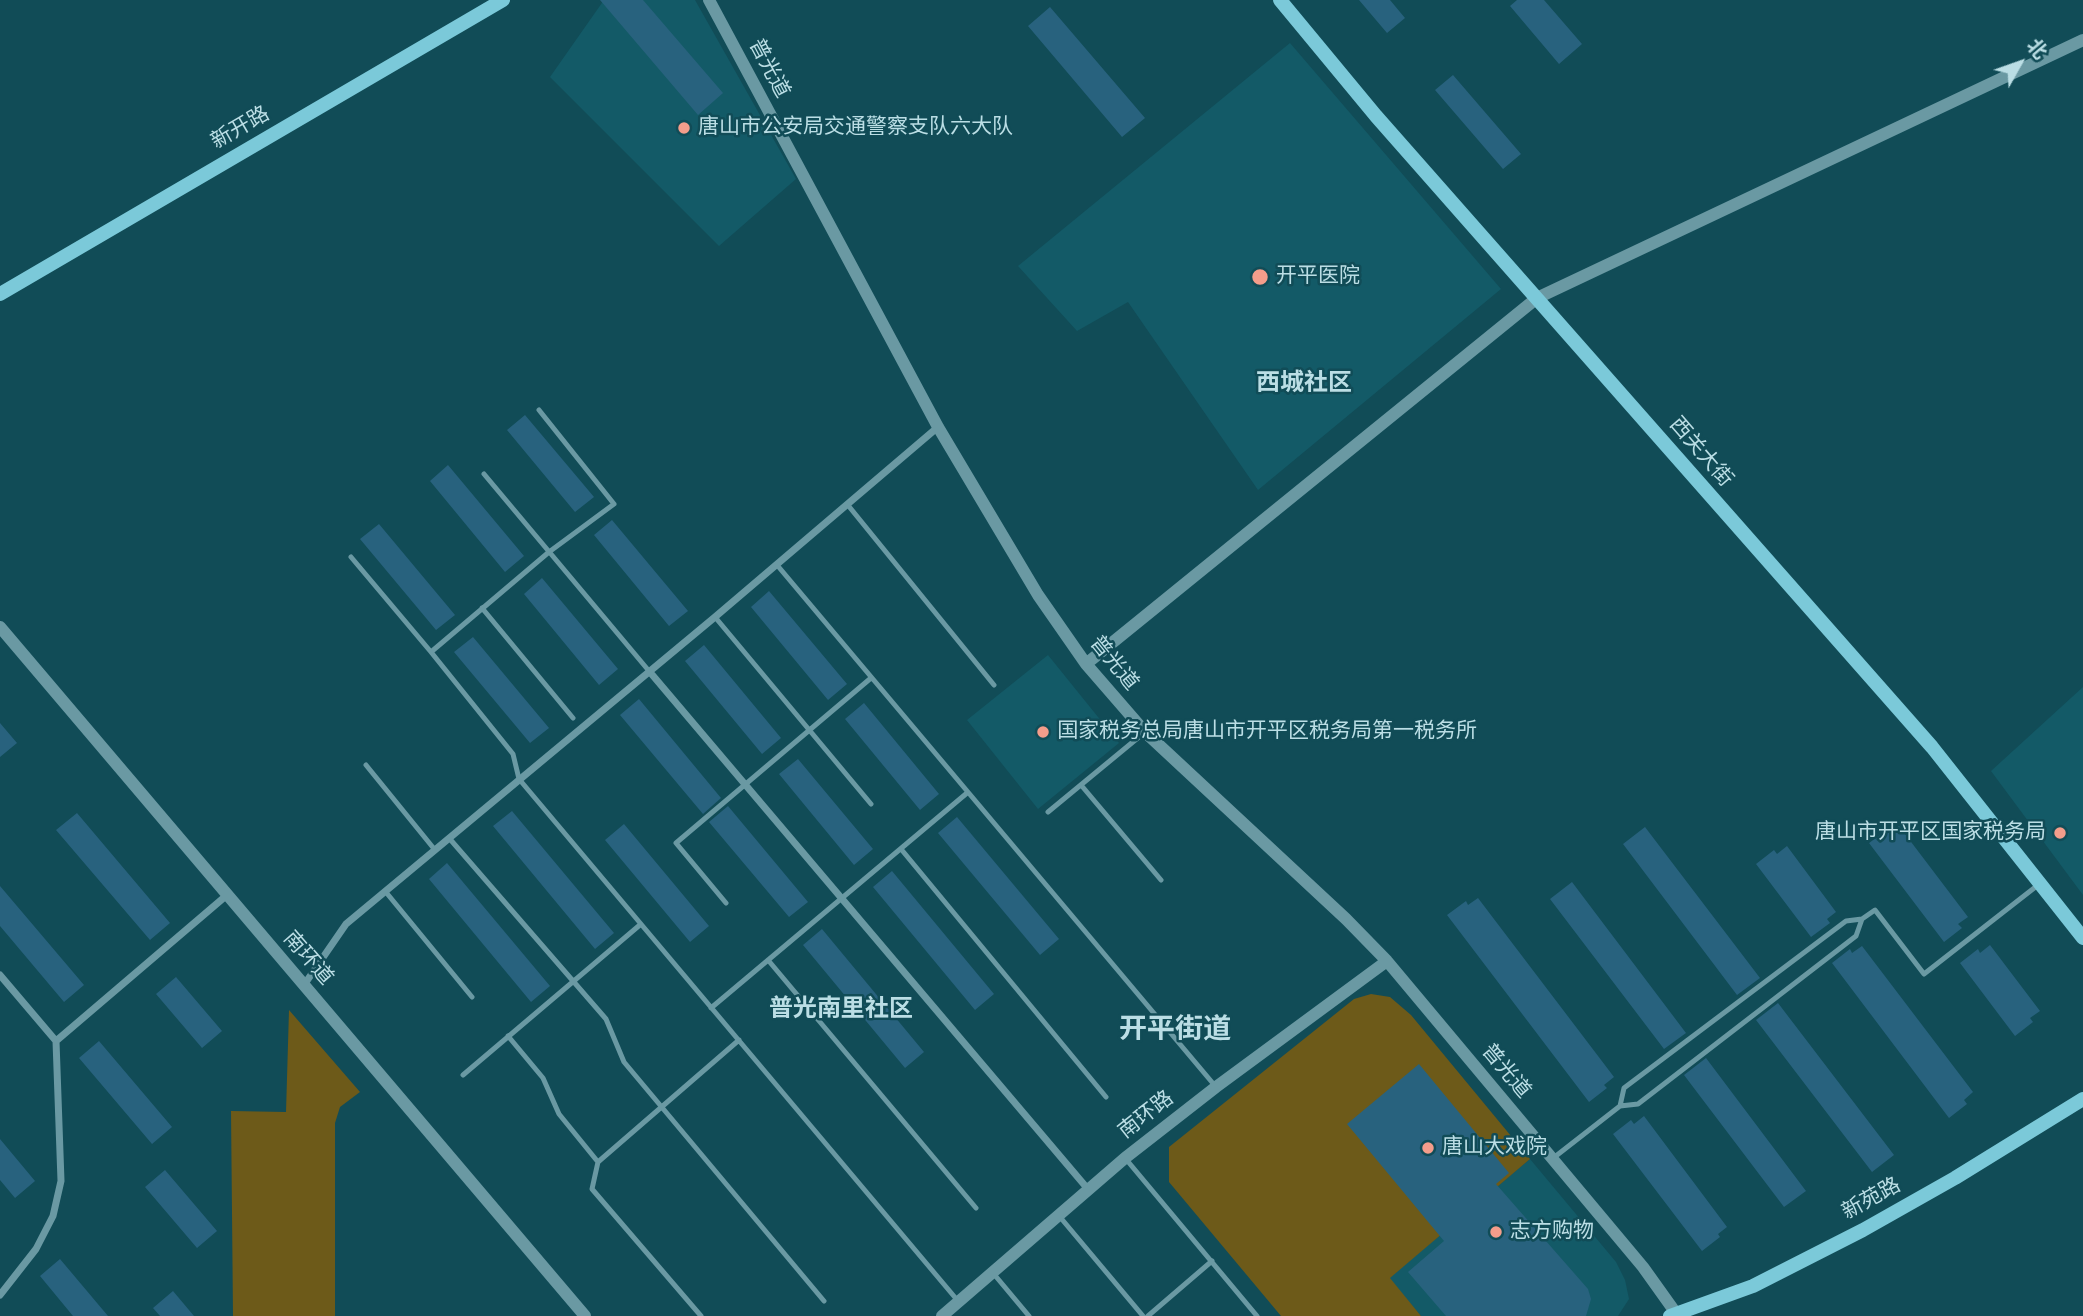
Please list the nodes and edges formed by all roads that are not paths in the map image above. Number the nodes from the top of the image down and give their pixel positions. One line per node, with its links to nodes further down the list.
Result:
1 (503, 0): 5 (main road, 新开路)
2 (709, 0): 8 (street, 普光道)
3 (1280, 0): 6 (main road, 西关大街)
4 (2083, 40): 6 (street)
5 (0, 294)
6 (1537, 298): 18 (street); 36 (main road, 西关大街)
7 (539, 410): 11 (lane)
8 (938, 427): 10 (street); 18 (street, 普光道)
9 (484, 474): 11 (lane)
10 (847, 504): 13 (street); 21 (lane)
11 (549, 552): 14 (lane); 19 (lane)
12 (351, 557): 17 (lane)
13 (776, 565): 15 (street); 20 (lane)
14 (482, 608): 17 (lane); 22 (lane)
15 (715, 617): 19 (street); 23 (lane)
16 (0, 627): 38 (street, 南环道)
17 (431, 652): 26 (lane)
18 (1086, 664): 24 (street, 普光道)
19 (649, 671): 26 (street); 27 (street)
20 (871, 678): 23 (lane); 29 (lane)
21 (994, 685)
22 (573, 718)
23 (809, 731): 27 (lane); 30 (lane)
24 (1146, 732): 28 (lane); 45 (street, 普光道)
25 (366, 765): 33 (lane)
26 (519, 779): 32 (street); 42 (lane)
27 (745, 785): 39 (street); 40 (lane)
28 (1081, 785): 31 (lane); 35 (lane)
29 (967, 793): 34 (lane); 55 (lane)
30 (871, 804)
31 (1048, 812)
32 (449, 838): 33 (street); 47 (lane)
33 (435, 849): 37 (street)
34 (901, 849): 39 (lane); 56 (lane)
35 (1161, 880)
36 (2040, 884): 41 (lane); 43 (main road, 西关大街)
37 (385, 891): 48 (street); 49 (lane)
38 (227, 895): 48 (street, 南环道); 53 (street)
39 (842, 899): 44 (lane); 63 (street)
40 (726, 903)
41 (1862, 919): 58 (lane); 58 (lane)
42 (641, 924): 47 (lane); 50 (lane)
43 (2083, 938)
44 (768, 960): 50 (lane); 64 (lane)
45 (1387, 961): 55 (street, 南环路); 61 (street, 普光道)
46 (0, 975): 53 (street)
47 (573, 981): 51 (lane); 59 (lane)
48 (304, 985): 72 (street, 南环道)
49 (472, 997)
50 (711, 1008): 52 (lane)
51 (508, 1036): 54 (lane); 62 (lane)
52 (738, 1040): 59 (lane); 70 (lane)
53 (56, 1041): 68 (street)
54 (463, 1074)
55 (1216, 1087): 60 (street, 南环路)
56 (1107, 1097)
57 (2083, 1100): 71 (main road, 新苑路)
58 (1620, 1106): 61 (lane)
59 (661, 1107): 62 (lane); 69 (lane)
60 (1125, 1158): 63 (street, 南环路); 66 (lane)
61 (1552, 1159): 71 (street, 普光道)
62 (598, 1162): 73 (lane)
63 (1087, 1188): 65 (street, 南环路)
64 (976, 1208)
65 (1058, 1214): 67 (street, 南环路); 76 (lane)
66 (1212, 1261): 76 (lane); 77 (lane)
67 (993, 1273): 70 (street, 南环路); 75 (lane)
68 (0, 1295)
69 (824, 1301)
70 (958, 1301): 74 (street, 南环路)
71 (1675, 1315)
72 (584, 1316)
73 (701, 1316)
74 (942, 1316)
75 (1029, 1316)
76 (1145, 1316)
77 (1257, 1316)

